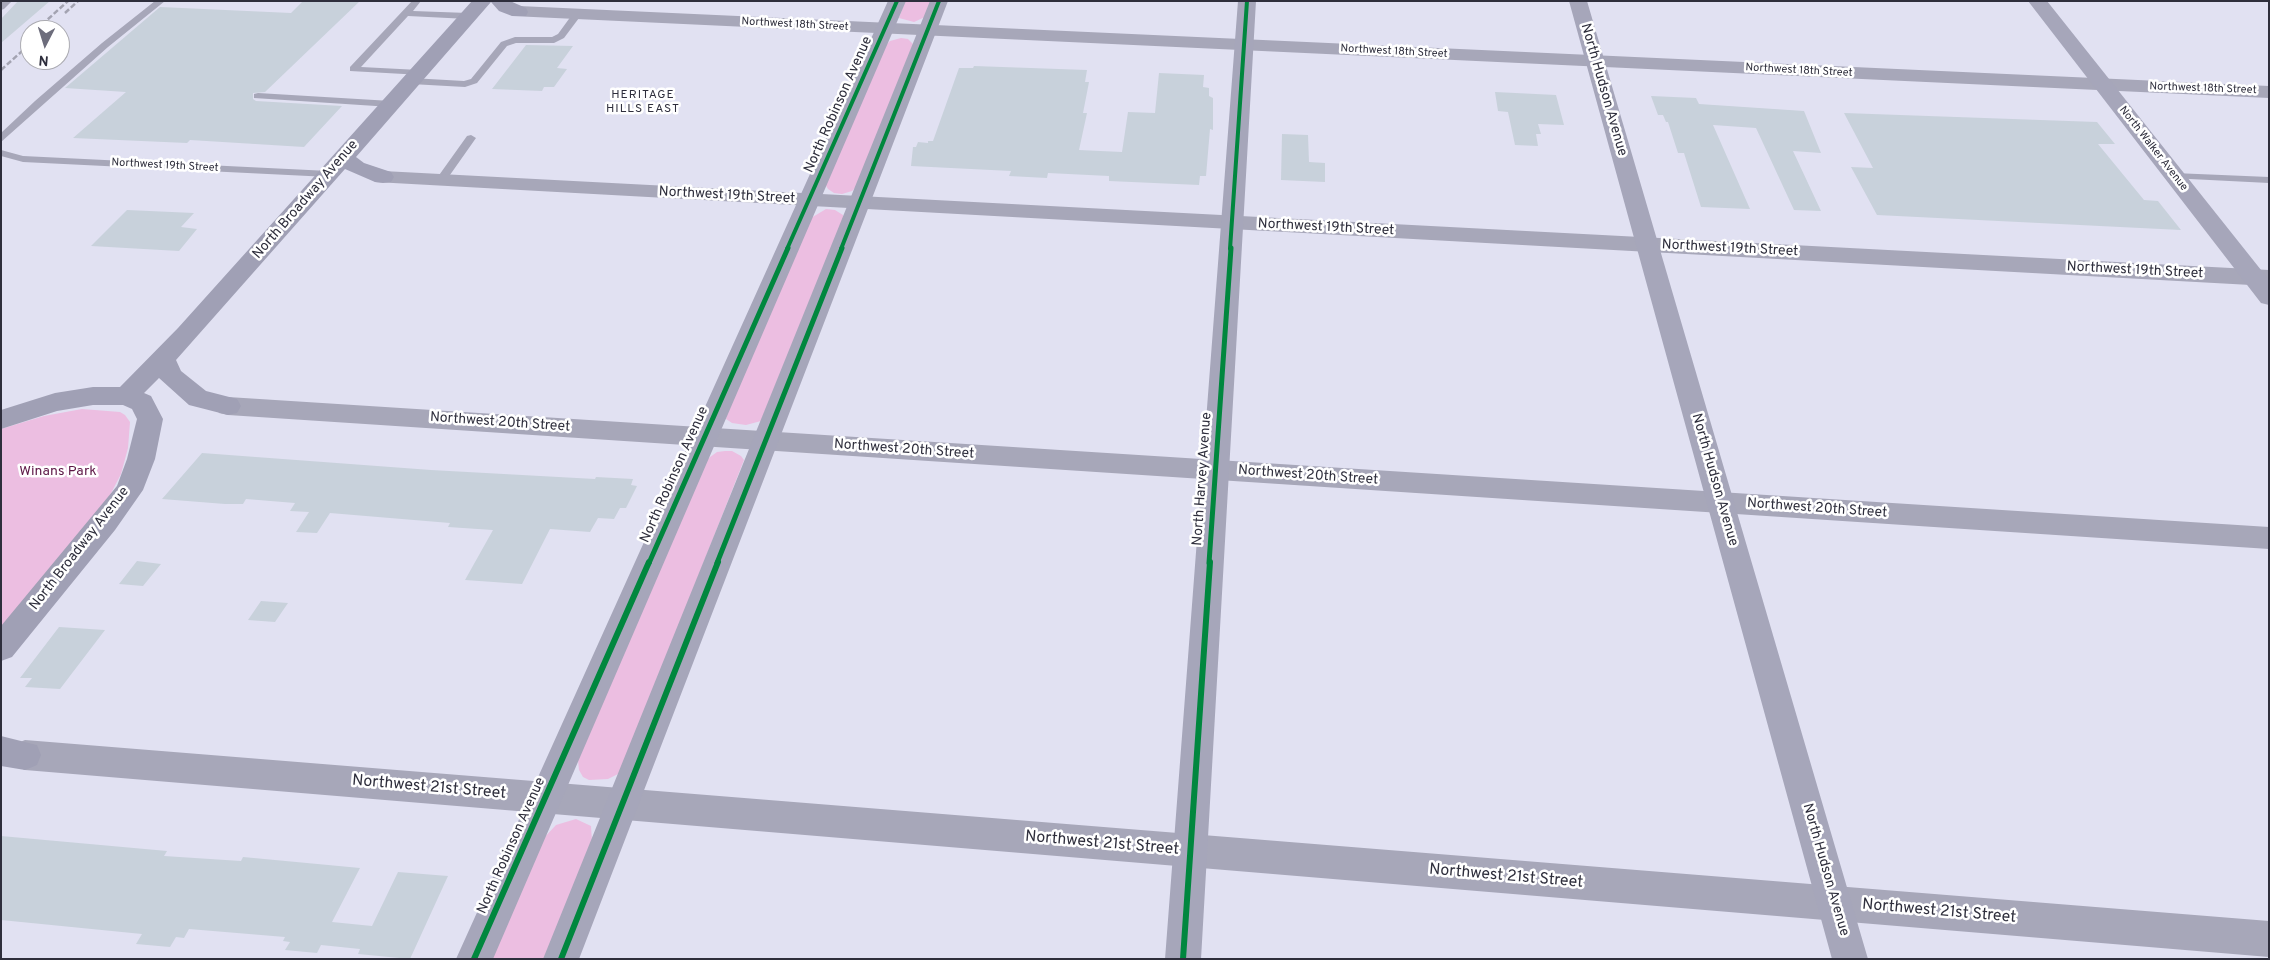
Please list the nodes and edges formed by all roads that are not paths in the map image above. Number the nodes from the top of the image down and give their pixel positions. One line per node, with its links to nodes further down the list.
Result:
1 (8, 1): 11 (lane)
2 (161, 1): 26 (lane)
3 (417, 1): 13 (lane)
4 (482, 1): 15 (main road, North Broadway Avenue)
5 (499, 1): 12 (main road)
6 (897, 1): 16 (street, North Robinson Avenue)
7 (940, 1): 17 (street)
8 (1247, 1): 18 (street, North Harvey Avenue)
9 (1578, 1): 19 (street, North Hudson Avenue)
10 (2038, 1): 21 (street, North Walker Avenue)
11 (1, 7)
12 (519, 12): 14 (street, Northwest 18th Street)
13 (406, 13): 15 (lane); 20 (lane)
14 (576, 14): 16 (street, Northwest 18th Street); 20 (lane)
15 (468, 16): 20 (main road, North Broadway Avenue)
16 (884, 29): 17 (street, Northwest 18th Street); 33 (street, North Robinson Avenue)
17 (928, 31): 18 (street, Northwest 18th Street); 34 (street)
18 (1244, 45): 19 (street, Northwest 18th Street); 35 (street, North Harvey Avenue)
19 (1595, 61): 21 (street, Northwest 18th Street); 36 (street, North Hudson Avenue)
20 (415, 77): 24 (main road, North Broadway Avenue)
21 (2104, 85): 22 (street, Northwest 18th Street); 29 (street, North Walker Avenue)
22 (2269, 92)
23 (258, 96): 24 (lane)
24 (391, 104): 28 (main road, North Broadway Avenue)
25 (471, 138): 31 (lane)
26 (1, 140)
27 (1, 154): 28 (lane, Northwest 19th Street)
28 (337, 166): 30 (main road); 39 (main road, North Broadway Avenue)
29 (2174, 176): 32 (lane); 37 (street, North Walker Avenue)
30 (383, 177): 31 (street, Northwest 19th Street)
31 (441, 180): 33 (street, Northwest 19th Street)
32 (2269, 180)
33 (809, 200): 34 (street, Northwest 19th Street); 43 (street, North Robinson Avenue)
34 (860, 203): 35 (street, Northwest 19th Street); 44 (street)
35 (1232, 223): 36 (street, Northwest 19th Street); 45 (street, North Harvey Avenue)
36 (1647, 245): 37 (street, Northwest 19th Street); 46 (street, North Hudson Avenue)
37 (2261, 277): 38 (street, North Walker Avenue)
38 (2269, 297)
39 (163, 358): 40 (main road, North Broadway Avenue); 41 (main road)
40 (126, 396): 42 (main road); 48 (main road, North Broadway Avenue)
41 (228, 406): 43 (street, Northwest 20th Street)
42 (1, 420)
43 (704, 437): 44 (street, Northwest 20th Street); 50 (street, North Robinson Avenue)
44 (766, 441): 45 (street, Northwest 20th Street); 51 (street)
45 (1215, 470): 46 (street, Northwest 20th Street); 52 (street, North Harvey Avenue)
46 (1720, 502): 47 (street, Northwest 20th Street); 53 (street, North Hudson Avenue)
47 (2269, 538)
48 (1, 648)
49 (13, 753): 50 (street, Northwest 21st Street)
50 (545, 798): 51 (street, Northwest 21st Street); 55 (street, North Robinson Avenue)
51 (622, 804): 52 (street, Northwest 21st Street); 56 (street)
52 (1190, 851): 53 (street, Northwest 21st Street); 57 (street, North Harvey Avenue)
53 (1835, 904): 54 (street, Northwest 21st Street); 58 (street, North Hudson Avenue)
54 (2269, 940)
55 (474, 959)
56 (561, 959)
57 (1183, 959)
58 (1850, 959)

